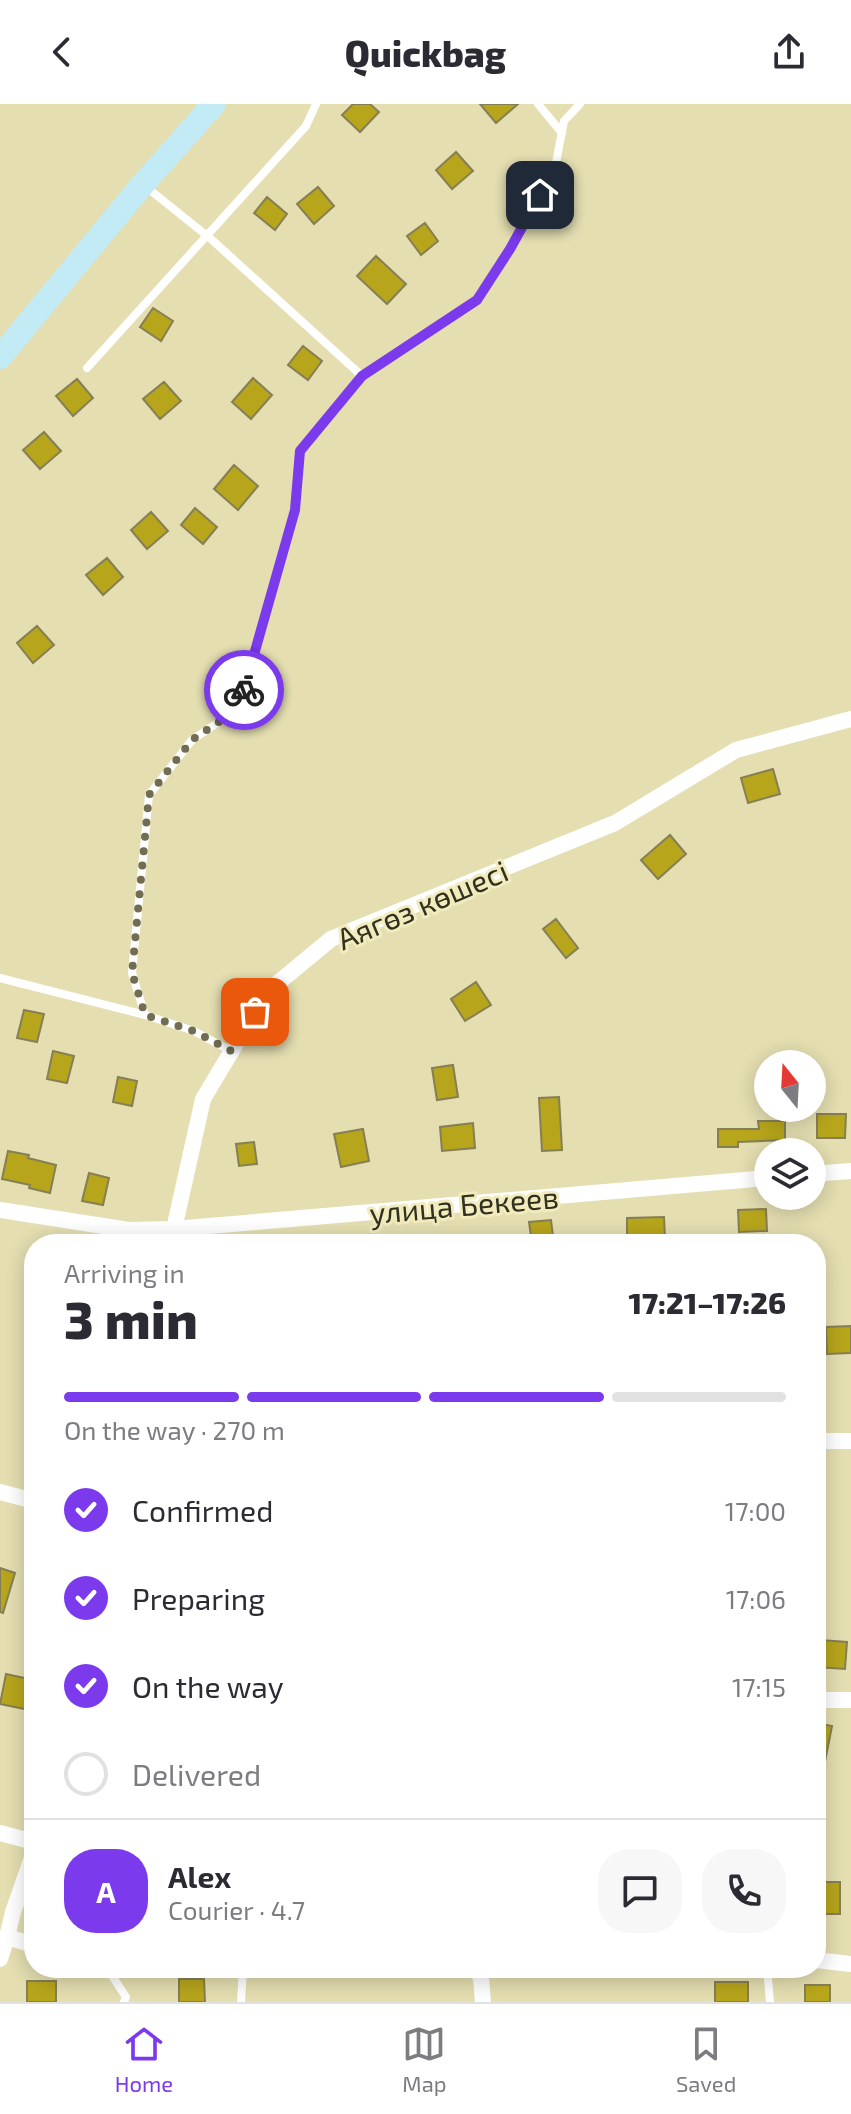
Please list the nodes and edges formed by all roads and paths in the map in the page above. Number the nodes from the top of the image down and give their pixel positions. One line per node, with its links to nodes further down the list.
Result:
1 (214, 104): 6 (street)
2 (316, 104): 7 (lane)
3 (538, 104): 5 (lane)
4 (580, 104): 5 (lane)
5 (562, 133): 10 (lane)
6 (143, 184): 7 (lane); 8 (street)
7 (207, 235): 9 (lane); 10 (lane)
8 (0, 357)
9 (87, 368)
10 (362, 376): 13 (lane)
11 (851, 719): 14 (street, Аягөз көшесі)
12 (0, 978): 13 (lane)
13 (145, 1015): 14 (lane)
14 (231, 1051): 20 (street, Аягөз көшесі)
15 (851, 1171): 16 (street)
16 (826, 1173)
17 (754, 1179): 21 (street, улица Бекеев)
18 (0, 1210): 19 (street)
19 (158, 1234)
20 (173, 1234)
21 (194, 1234)
22 (826, 1441): 23 (street)
23 (851, 1441)
24 (0, 1492): 25 (street)
25 (24, 1498)
26 (826, 1700): 27 (street)
27 (851, 1700)
28 (0, 1833): 29 (street)
29 (24, 1839)
30 (24, 1881): 31 (street)
31 (7, 1937): 32 (street); 33 (street)
32 (24, 1942)
33 (0, 1959)
34 (826, 1961): 35 (street)
35 (851, 1964)
36 (114, 1978): 40 (lane)
37 (242, 1978): 41 (lane)
38 (481, 1978): 42 (street)
39 (768, 1978): 43 (lane)
40 (124, 2002)
41 (241, 2002)
42 (483, 2002)
43 (770, 2002)

